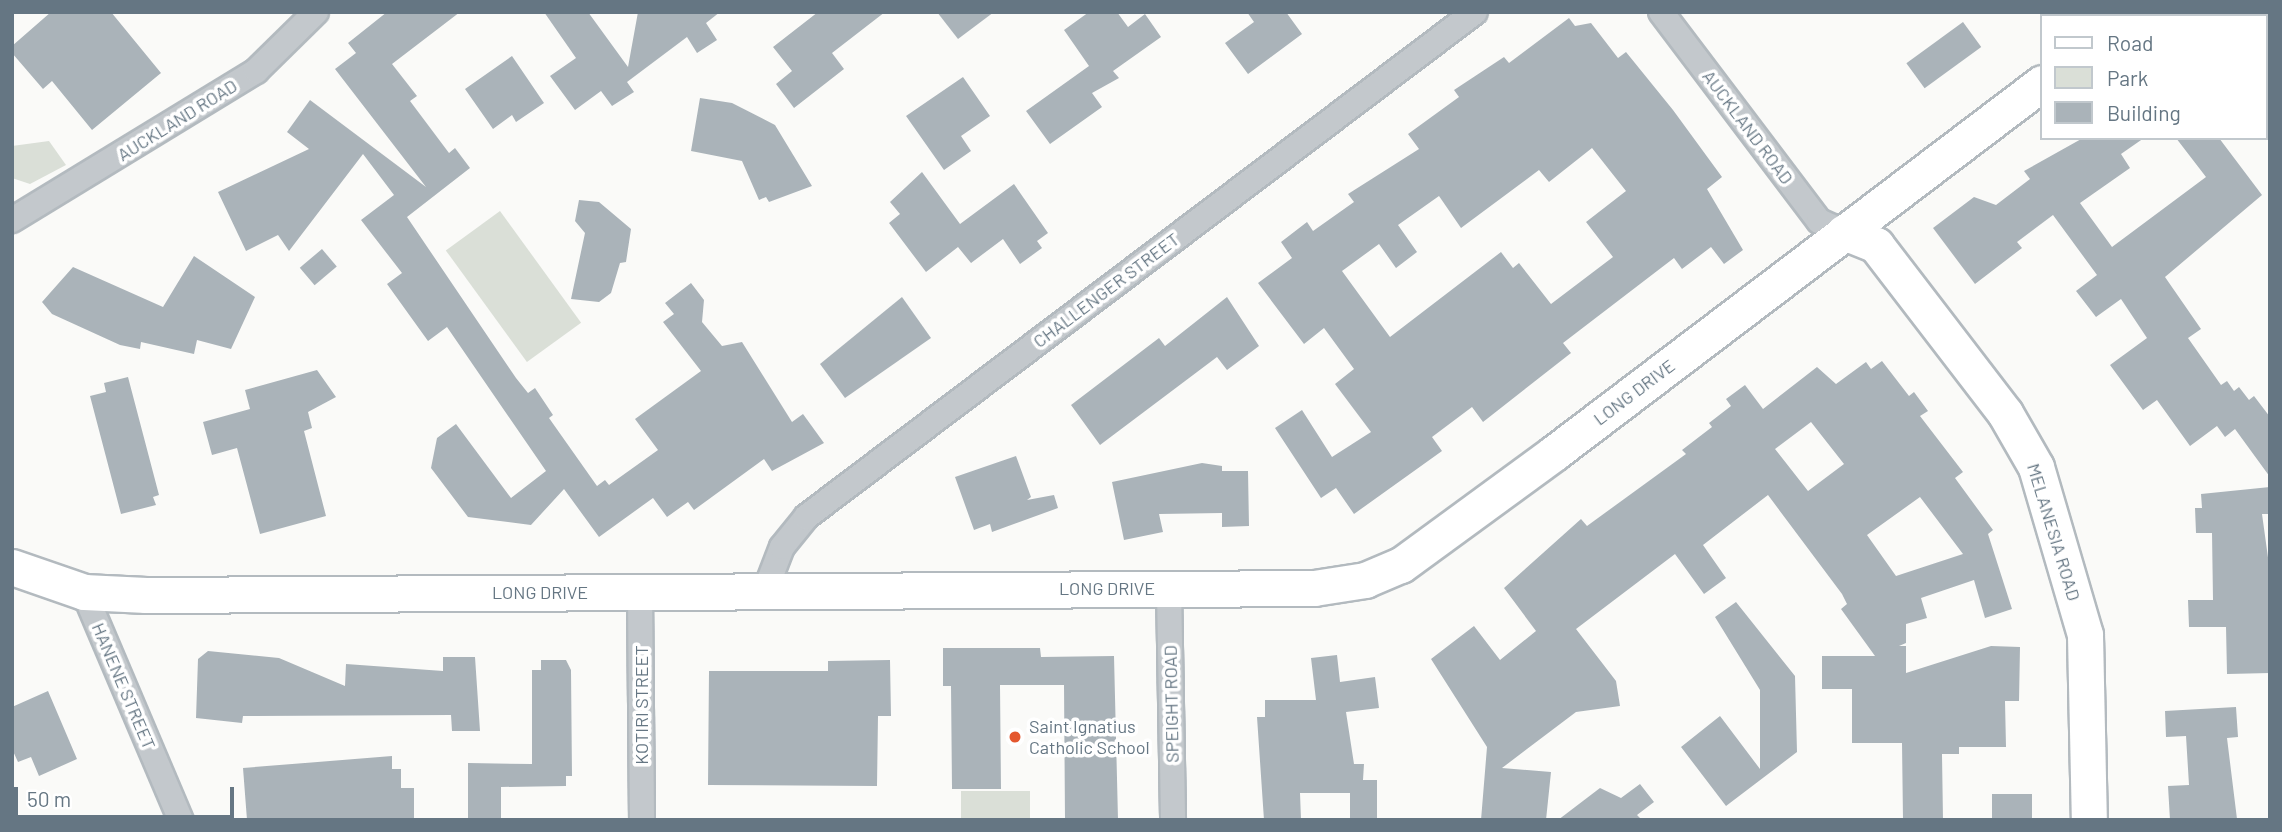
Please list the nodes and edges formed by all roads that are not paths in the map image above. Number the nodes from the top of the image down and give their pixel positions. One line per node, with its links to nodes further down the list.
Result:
1 (316, 12): 5 (street, AUCKLAND ROAD)
2 (1475, 12): 10 (street, CHALLENGER STREET)
3 (1661, 12): 6 (street, AUCKLAND ROAD)
4 (2040, 85): 6 (street, LONG DRIVE)
5 (18, 214)
6 (1844, 232): 8 (street, LONG DRIVE); 15 (street, MELANESIA ROAD)
7 (12, 567): 11 (street, LONG DRIVE)
8 (1169, 588): 10 (street, LONG DRIVE); 14 (street, SPEIGHT ROAD)
9 (640, 591): 10 (street, LONG DRIVE); 11 (street, LONG DRIVE); 13 (street, KOTIRI STREET)
10 (765, 591)
11 (84, 592): 12 (street, HANENE STREET)
12 (181, 820)
13 (642, 820)
14 (1173, 820)
15 (2089, 820)

